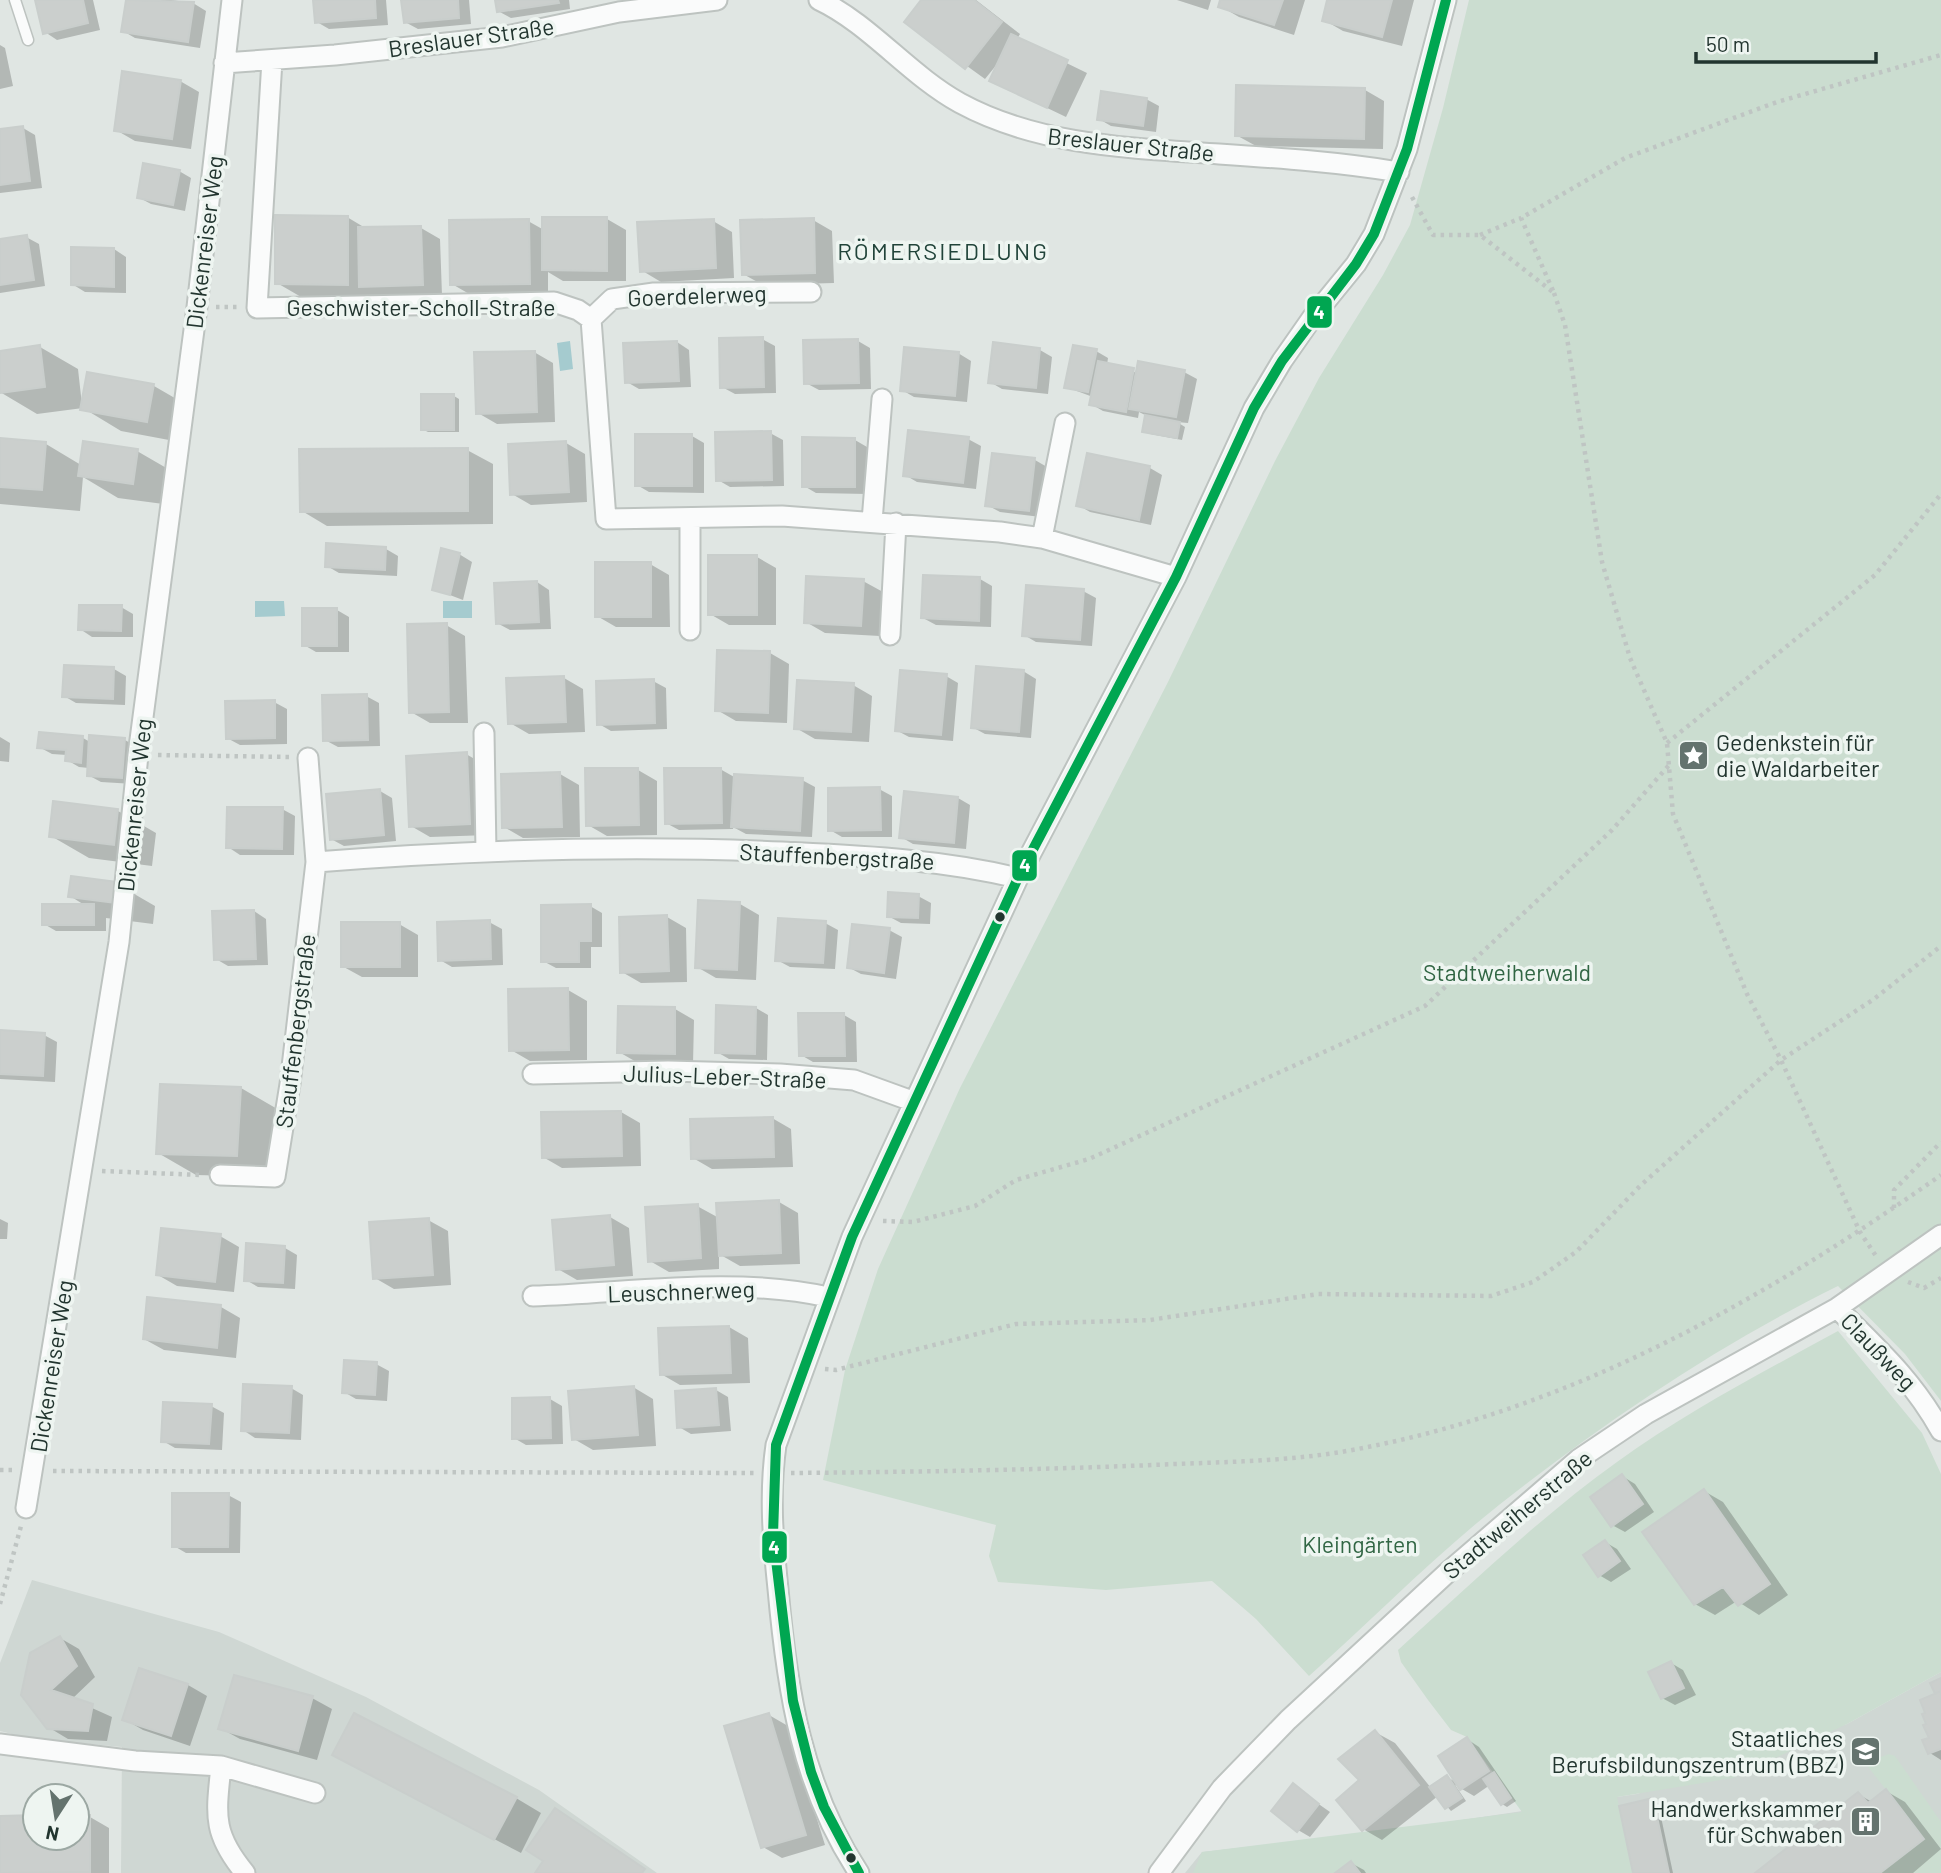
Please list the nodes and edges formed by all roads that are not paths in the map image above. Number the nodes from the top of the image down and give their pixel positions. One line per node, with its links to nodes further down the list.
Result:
1 (15, 0): 7 (lane)
2 (232, 0): 9 (street, Dickenreiser Weg)
3 (717, 0): 6 (street, Breslauer Straße)
4 (819, 0): 10 (street, Breslauer Straße)
5 (1446, 0): 10 (street)
6 (685, 2): 8 (street, Breslauer Straße)
7 (28, 40)
8 (272, 60): 9 (street, Breslauer Straße); 12 (street, Geschwister-Scholl-Straße)
9 (224, 63): 35 (street, Dickenreiser Weg)
10 (1399, 172): 19 (street)
11 (811, 292): 12 (street, Goerdelerweg)
12 (590, 319): 15 (street)
13 (882, 398): 16 (street)
14 (1065, 424): 18 (street)
15 (690, 518): 16 (street); 20 (street)
16 (872, 521): 17 (street)
17 (896, 523): 18 (street); 21 (street)
18 (1042, 538): 19 (street)
19 (1176, 577): 26 (street)
20 (690, 630)
21 (890, 635)
22 (484, 733): 24 (street)
23 (307, 758): 25 (street)
24 (486, 852): 25 (street, Stauffenbergstraße); 26 (street, Stauffenbergstraße)
25 (316, 862): 29 (street, Stauffenbergstraße)
26 (1018, 878): 28 (street)
27 (533, 1074): 28 (street, Julius-Leber-Straße)
28 (912, 1101): 32 (street)
29 (220, 1175)
30 (1941, 1235): 33 (street, Stadtweiherstraße)
31 (533, 1296): 32 (street, Leuschnerweg)
32 (828, 1297): 40 (street)
33 (1837, 1308): 34 (street, Claußweg); 41 (street, Stadtweiherstraße)
34 (1941, 1431)
35 (26, 1508)
36 (0, 1744): 37 (street)
37 (221, 1766): 38 (street); 39 (street)
38 (315, 1793)
39 (245, 1873)
40 (859, 1873)
41 (1159, 1873)

